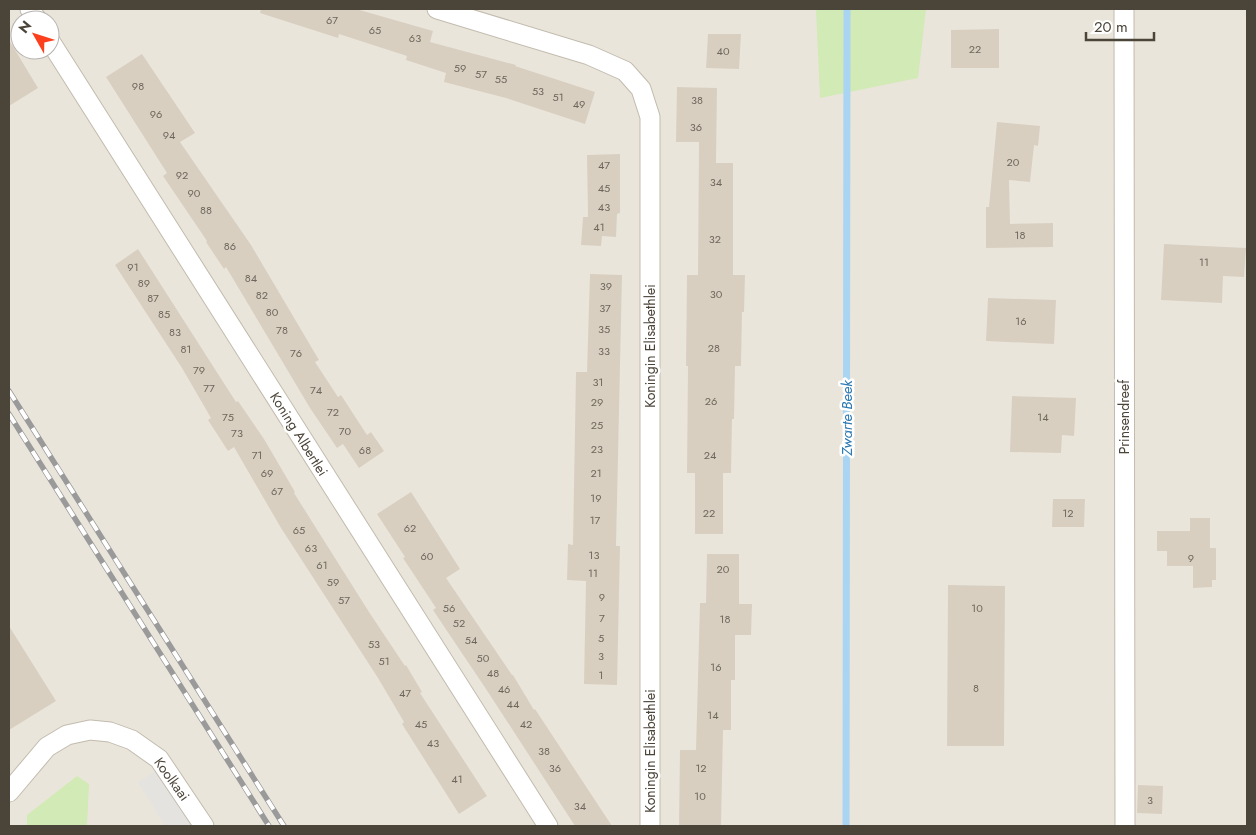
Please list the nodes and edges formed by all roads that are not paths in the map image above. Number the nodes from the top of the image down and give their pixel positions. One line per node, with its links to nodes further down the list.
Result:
1 (437, 9): 7 (street, Koningin Elisabethlei)
2 (1124, 9): 8 (street, Prinsendreef)
3 (60, 58): 6 (street, Koning Albertlei)
4 (9, 792): 5 (street, Koolkaai)
5 (204, 826)
6 (548, 826)
7 (650, 826)
8 (1125, 826)

